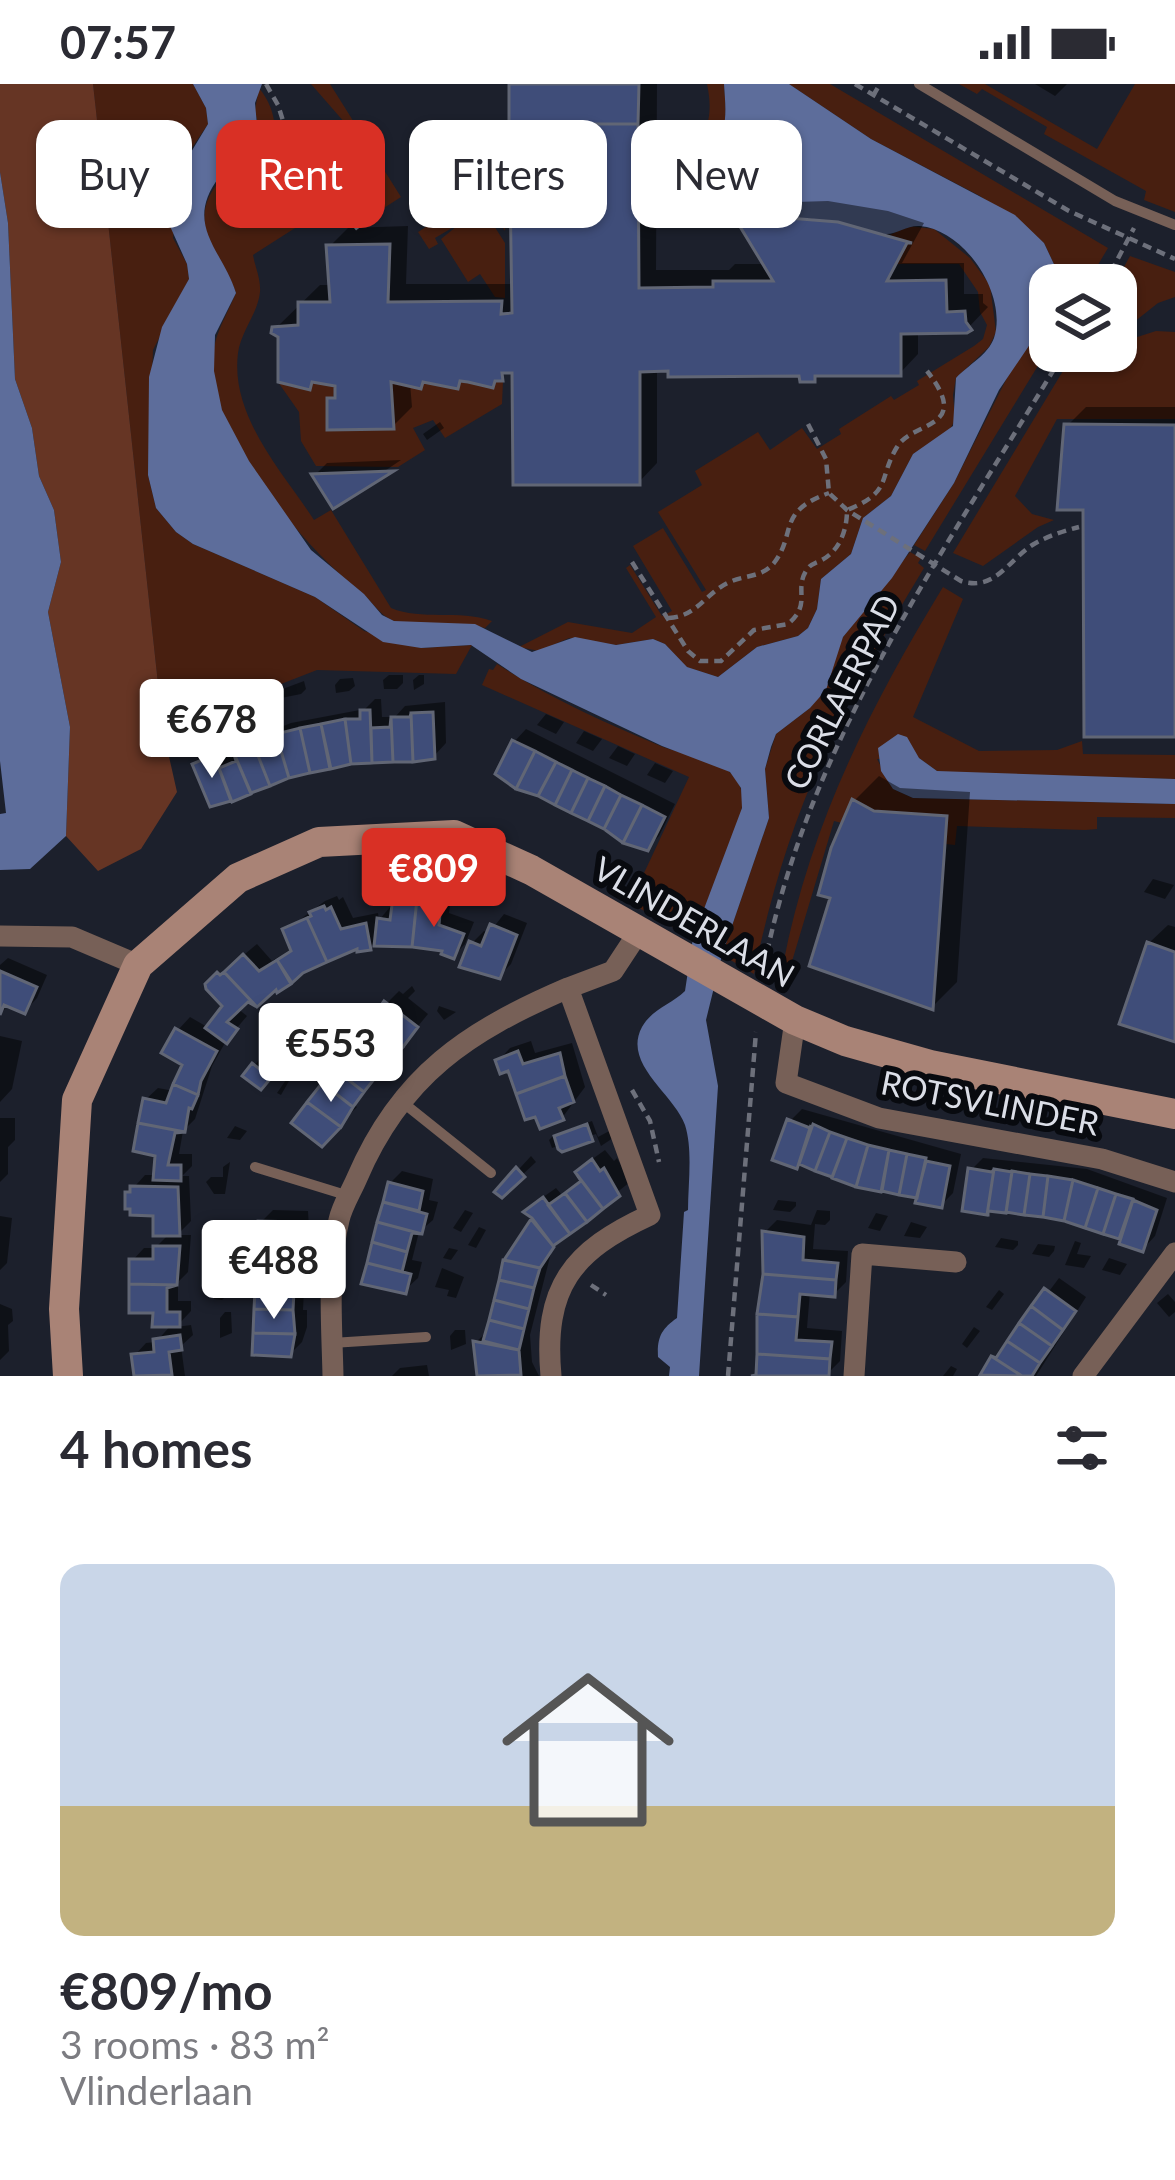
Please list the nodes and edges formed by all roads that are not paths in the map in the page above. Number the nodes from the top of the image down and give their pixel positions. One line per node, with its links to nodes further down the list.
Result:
1 (919, 84): 2 (lane)
2 (1175, 226)
3 (640, 930): 5 (street, VLINDERLAAN); 6 (street); 7 (street, VLINDERLAAN)
4 (0, 936): 5 (street)
5 (138, 965): 18 (street, VLINDERLAAN)
6 (568, 988): 8 (street); 20 (street)
7 (794, 1020): 9 (street, VLINDERLAAN); 12 (street, ROTSVLINDER)
8 (401, 1101): 11 (lane); 13 (street)
9 (1175, 1114)
10 (255, 1167): 13 (lane)
11 (491, 1173)
12 (1175, 1182)
13 (350, 1196): 17 (street)
14 (1175, 1253): 22 (street)
15 (956, 1262): 21 (street)
16 (426, 1337): 17 (lane)
17 (332, 1343): 19 (street)
18 (68, 1376)
19 (333, 1376)
20 (550, 1376)
21 (854, 1376)
22 (1083, 1376)

